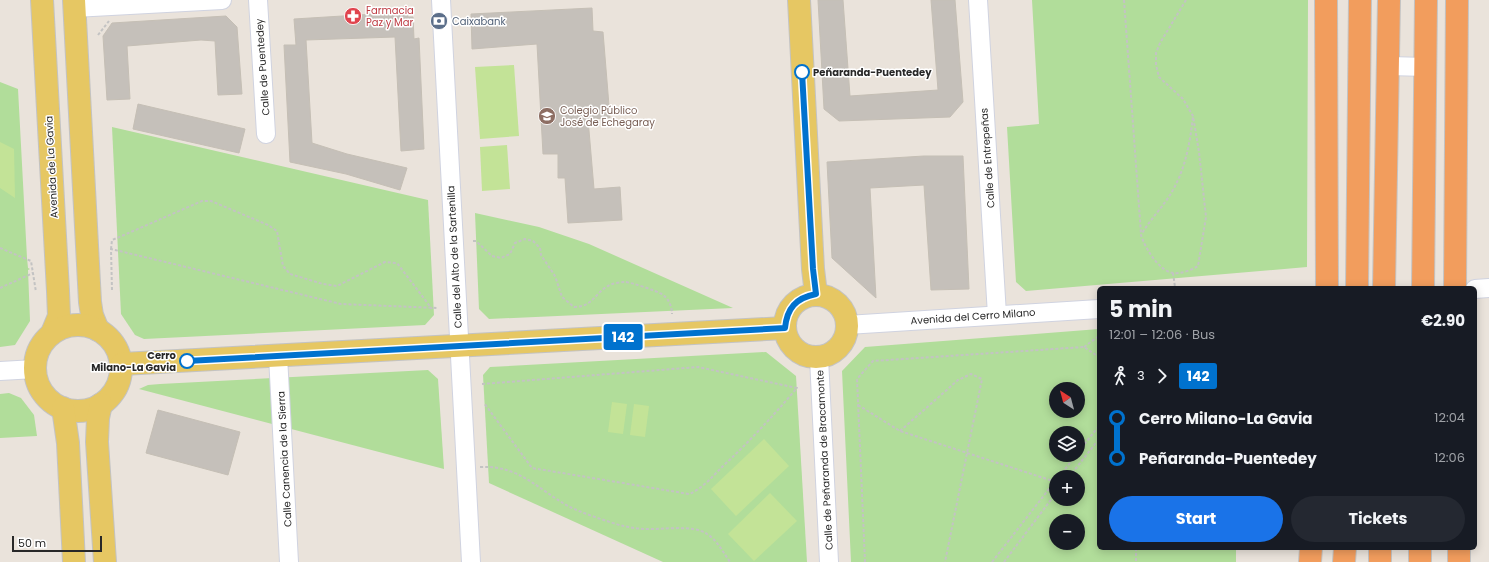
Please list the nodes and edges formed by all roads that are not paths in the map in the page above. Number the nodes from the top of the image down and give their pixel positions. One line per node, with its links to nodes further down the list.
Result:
1 (42, 0): 29 (main road, Avenida de La Gavia)
2 (222, 0): 12 (street)
3 (258, 0): 15 (street, Calle de Puentedey)
4 (440, 0): 30 (street, Calle del Alto de la Sartenilla)
5 (799, 0): 23 (main road)
6 (978, 0): 25 (street, Calle de Entrepeñas)
7 (1326, 0): 16 (highway)
8 (1360, 0): 17 (highway)
9 (1389, 0): 13 (highway)
10 (1426, 0): 14 (highway)
11 (1457, 0): 20 (highway)
12 (74, 4): 28 (main road)
13 (1389, 66): 14 (street); 18 (highway)
14 (1426, 67): 19 (highway)
15 (266, 134)
16 (1327, 286)
17 (1357, 286)
18 (1384, 286)
19 (1423, 286)
20 (1454, 286)
21 (1489, 288): 22 (street)
22 (1477, 289)
23 (816, 294): 26 (main road); 27 (main road)
24 (1097, 309): 25 (street, Avenida del Cerro Milano)
25 (997, 315): 26 (street, Avenida del Cerro Milano)
26 (847, 325): 32 (main road)
27 (785, 328): 30 (main road); 32 (main road)
28 (98, 330): 29 (main road); 33 (main road)
29 (52, 333): 34 (main road)
30 (459, 346): 31 (main road); 48 (street, Calle del Alto de la Sartenilla)
31 (278, 356): 33 (main road); 47 (street, Calle Canencia de la Sierra)
32 (818, 358): 49 (street, Calle de Peñaranda de Bracamonte)
33 (122, 364): 36 (main road)
34 (35, 369): 35 (street); 37 (main road)
35 (0, 371)
36 (102, 404): 37 (main road); 46 (main road)
37 (63, 408): 45 (main road)
38 (1311, 550): 50 (highway)
39 (1345, 550): 51 (highway)
40 (1353, 550): 52 (highway)
41 (1380, 550): 53 (highway)
42 (1420, 550): 54 (highway)
43 (1451, 550): 55 (highway)
44 (1458, 550): 56 (highway)
45 (74, 562)
46 (105, 562)
47 (289, 562)
48 (471, 562)
49 (829, 562)
50 (1310, 562)
51 (1344, 562)
52 (1353, 562)
53 (1380, 562)
54 (1420, 562)
55 (1451, 562)
56 (1459, 562)

